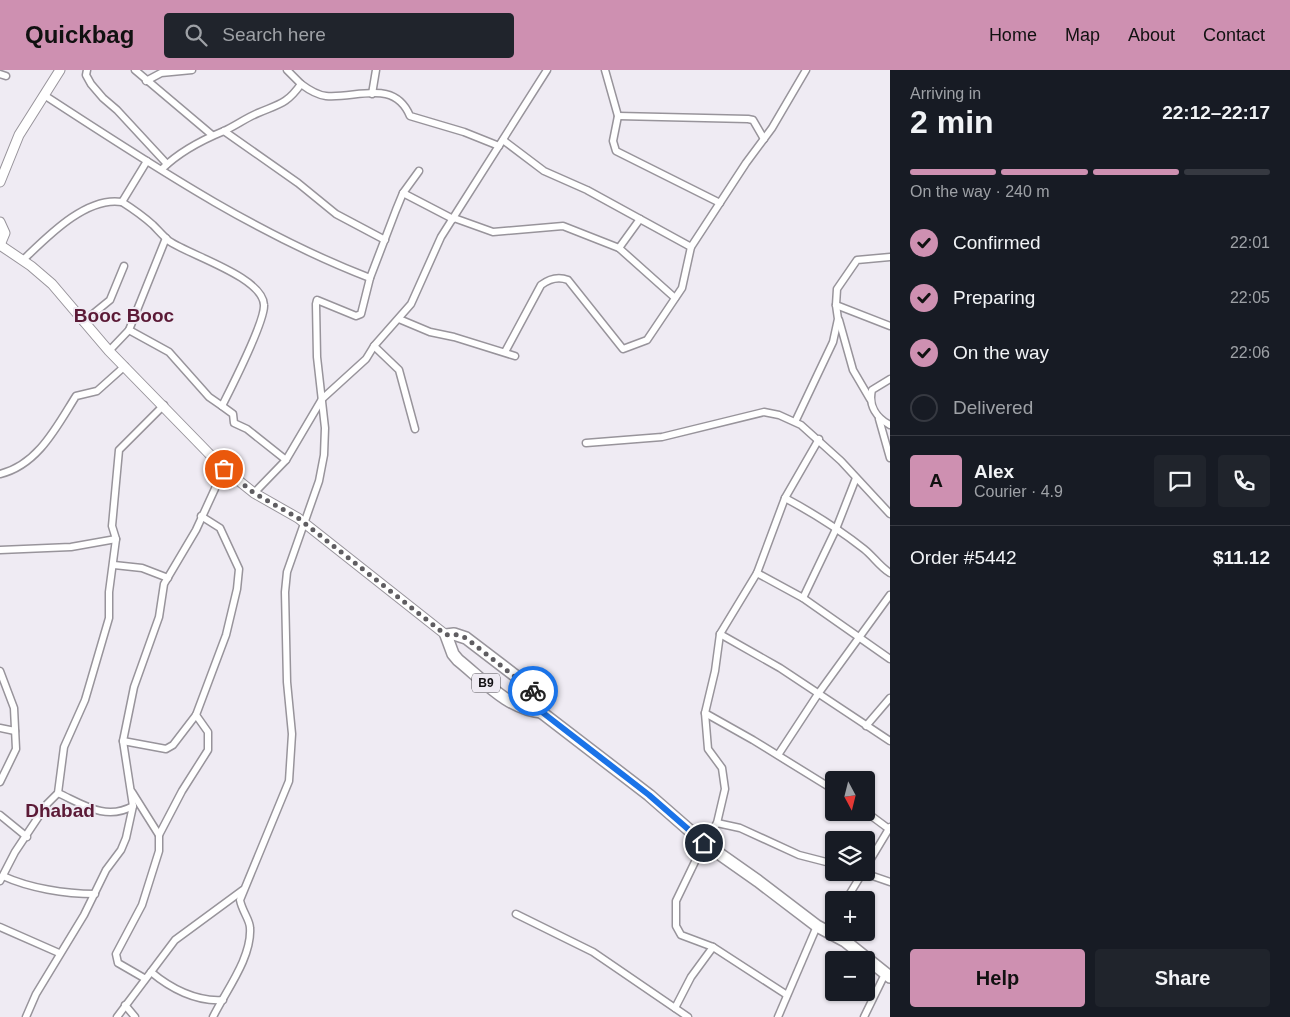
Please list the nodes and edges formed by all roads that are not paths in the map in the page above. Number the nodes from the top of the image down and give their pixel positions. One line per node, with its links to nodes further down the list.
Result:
1 (60, 70): 14 (main road)
2 (87, 70): 22 (street)
3 (135, 70): 11 (street)
4 (192, 70): 10 (street)
5 (287, 70): 12 (street)
6 (376, 70): 13 (street)
7 (547, 70): 19 (street)
8 (605, 70): 15 (street)
9 (806, 70): 18 (street)
10 (169, 71): 11 (street)
11 (146, 81): 17 (street)
12 (301, 84): 13 (street); 16 (street)
13 (372, 94): 20 (street)
14 (44, 96): 21 (street); 24 (main road)
15 (618, 116): 18 (street); 27 (street)
16 (224, 131): 17 (street); 32 (street)
17 (212, 135): 22 (street)
18 (764, 139): 27 (street)
19 (503, 140): 20 (street); 29 (street)
20 (499, 146): 28 (street)
21 (147, 161): 22 (street); 26 (street)
22 (165, 167): 39 (street)
23 (419, 171): 25 (street)
24 (0, 182)
25 (403, 193): 28 (street); 32 (street)
26 (122, 202): 31 (street); 37 (street)
27 (720, 203): 34 (street)
28 (454, 219): 35 (street); 42 (street)
29 (640, 219): 34 (street); 35 (street)
30 (0, 222): 33 (main road)
31 (166, 238): 46 (street); 56 (street)
32 (385, 240): 39 (street)
33 (0, 245): 37 (main road)
34 (691, 247): 40 (street)
35 (620, 248): 40 (street)
36 (890, 256): 41 (street)
37 (23, 260): 44 (main road)
38 (124, 266): 44 (street)
39 (370, 278): 53 (street)
40 (675, 298): 49 (street)
41 (836, 305): 43 (street); 45 (street)
42 (399, 319): 47 (street); 49 (street)
43 (838, 319): 54 (street); 58 (street)
44 (83, 322): 48 (main road)
45 (890, 326)
46 (129, 330): 48 (street); 56 (street)
47 (374, 346): 53 (street); 60 (street)
48 (109, 351): 51 (main road)
49 (505, 352): 50 (street)
50 (515, 356)
51 (125, 366): 55 (main road); 67 (street)
52 (890, 379): 54 (street)
53 (322, 399): 65 (street); 73 (street)
54 (870, 399): 57 (street)
55 (164, 405): 66 (main road); 75 (street)
56 (222, 406): 65 (street)
57 (879, 419): 59 (street); 62 (street)
58 (796, 420): 61 (street); 63 (street)
59 (890, 425)
60 (415, 429)
61 (819, 439): 68 (street); 70 (street)
62 (888, 442): 64 (street)
63 (586, 443)
64 (890, 458)
65 (286, 460): 69 (street)
66 (224, 469): 69 (main road); 72 (street)
67 (0, 474)
68 (856, 478): 71 (street); 74 (street)
69 (254, 493): 73 (main road)
70 (785, 498): 74 (street); 79 (street)
71 (890, 514)
72 (201, 516): 80 (street); 92 (street)
73 (306, 524): 84 (main road); 116 (street)
74 (836, 529): 78 (street); 82 (street)
75 (116, 539): 76 (street); 77 (street)
76 (0, 550)
77 (114, 565): 80 (street); 102 (street)
78 (890, 572)
79 (757, 573): 82 (street); 83 (street)
80 (168, 578): 96 (street)
81 (890, 595): 85 (street)
82 (803, 598): 85 (street)
83 (720, 634): 88 (street); 91 (street)
84 (446, 635): 90 (highway, B9); 90 (highway, B9)
85 (859, 636): 86 (street); 88 (street)
86 (890, 659)
87 (0, 671): 95 (street)
88 (818, 694): 93 (street); 98 (street)
89 (890, 698): 93 (street)
90 (542, 712): 110 (highway, B9)
91 (705, 712): 98 (street); 106 (street)
92 (196, 715): 96 (street); 108 (street)
93 (866, 726): 97 (street)
94 (0, 728): 95 (street)
95 (15, 731): 99 (street)
96 (123, 741): 101 (street)
97 (890, 741)
98 (778, 755): 100 (street)
99 (0, 782)
100 (825, 784)
101 (130, 789): 103 (street); 108 (street)
102 (58, 793): 103 (street); 109 (street)
103 (133, 806): 117 (street)
104 (0, 815): 109 (street)
105 (875, 818): 107 (street)
106 (717, 823): 110 (street); 112 (street)
107 (890, 828): 111 (street)
108 (159, 835): 126 (street)
109 (27, 837): 114 (street)
110 (704, 843): 121 (highway, B9); 122 (street)
111 (875, 852)
112 (825, 862)
113 (875, 877): 115 (street)
114 (1, 878): 117 (street)
115 (890, 882)
116 (244, 889): 124 (street); 128 (street)
117 (95, 894): 123 (street)
118 (516, 914): 130 (street)
119 (0, 927): 123 (street)
120 (825, 927): 121 (street)
121 (822, 929): 125 (highway, B9); 127 (street)
122 (713, 947): 127 (street); 130 (street)
123 (59, 953): 131 (street)
124 (150, 972): 126 (street); 128 (street)
125 (888, 975): 137 (street)
126 (144, 978): 129 (street)
127 (787, 995): 136 (street)
128 (223, 1000): 134 (street)
129 (125, 1006): 132 (street); 133 (street)
130 (675, 1008): 135 (street)
131 (26, 1017)
132 (117, 1017)
133 (136, 1017)
134 (213, 1017)
135 (688, 1017)
136 (778, 1017)
137 (864, 1017)

